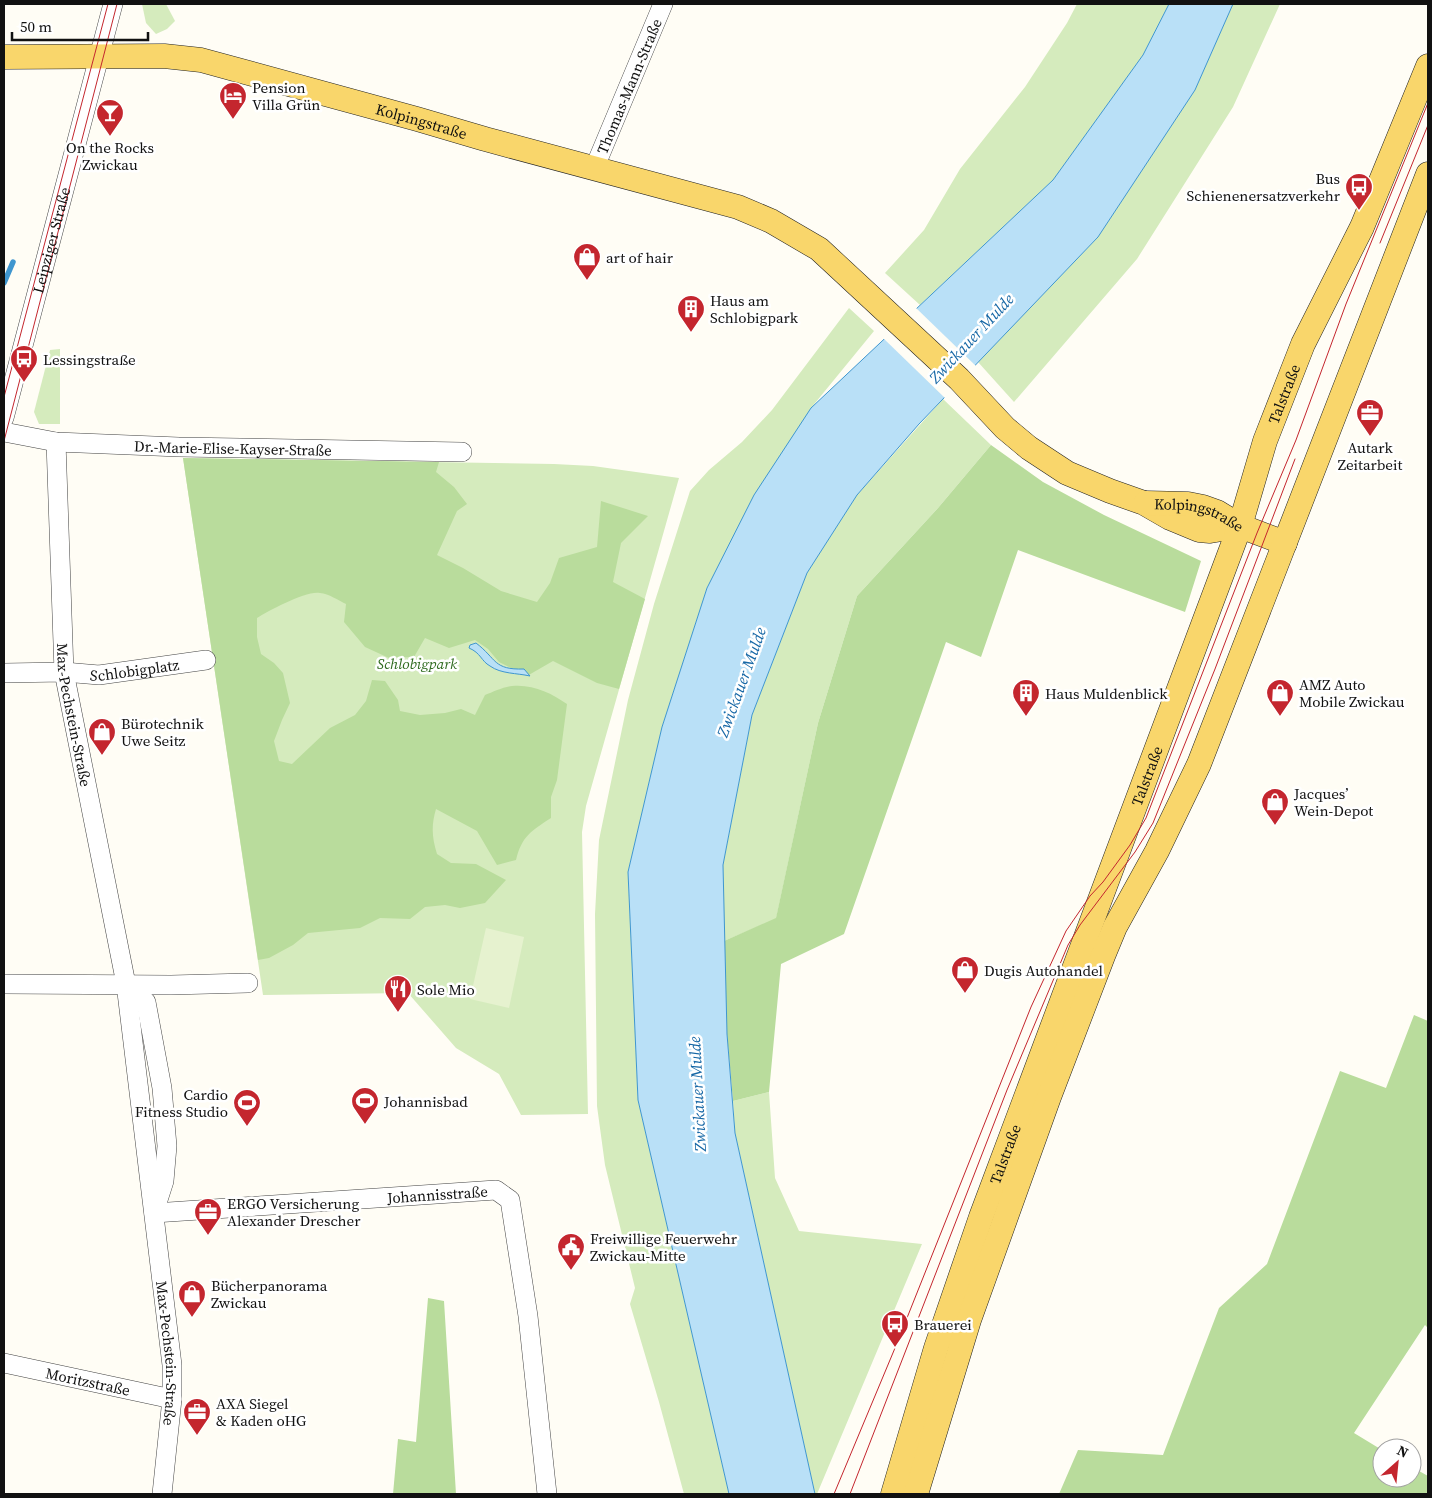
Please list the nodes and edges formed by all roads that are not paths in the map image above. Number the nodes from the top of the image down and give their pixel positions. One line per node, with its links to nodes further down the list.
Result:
1 (112, 4): 4 (street, Leipziger Straße)
2 (663, 4): 6 (street, Thomas-Mann-Straße)
3 (4, 57): 4 (main road, Kolpingstraße)
4 (99, 57): 6 (main road, Kolpingstraße); 8 (street, Leipziger Straße)
5 (1428, 66): 12 (main road, Talstraße)
6 (594, 169): 12 (main road, Kolpingstraße)
7 (1428, 174): 13 (main road, Talstraße)
8 (4, 418)
9 (4, 432): 10 (street, Dr.-Marie-Elise-Kayser-Straße)
10 (56, 442): 11 (street, Dr.-Marie-Elise-Kayser-Straße); 15 (street, Max-Pechstein-Straße)
11 (462, 452)
12 (1240, 526): 13 (main road); 25 (main road, Talstraße)
13 (1285, 543): 26 (main road, Talstraße)
14 (206, 660): 15 (street, Schlobigplatz)
15 (64, 672): 16 (street, Schlobigplatz); 19 (street, Max-Pechstein-Straße)
16 (4, 673)
17 (248, 983): 19 (street)
18 (4, 984): 19 (street)
19 (126, 984): 20 (street, Max-Pechstein-Straße)
20 (154, 1213): 22 (street, Max-Pechstein-Straße); 24 (street, Johannisstraße)
21 (4, 1363): 22 (street, Moritzstraße)
22 (172, 1399): 23 (street, Max-Pechstein-Straße)
23 (162, 1494)
24 (547, 1494)
25 (893, 1494)
26 (916, 1494)

